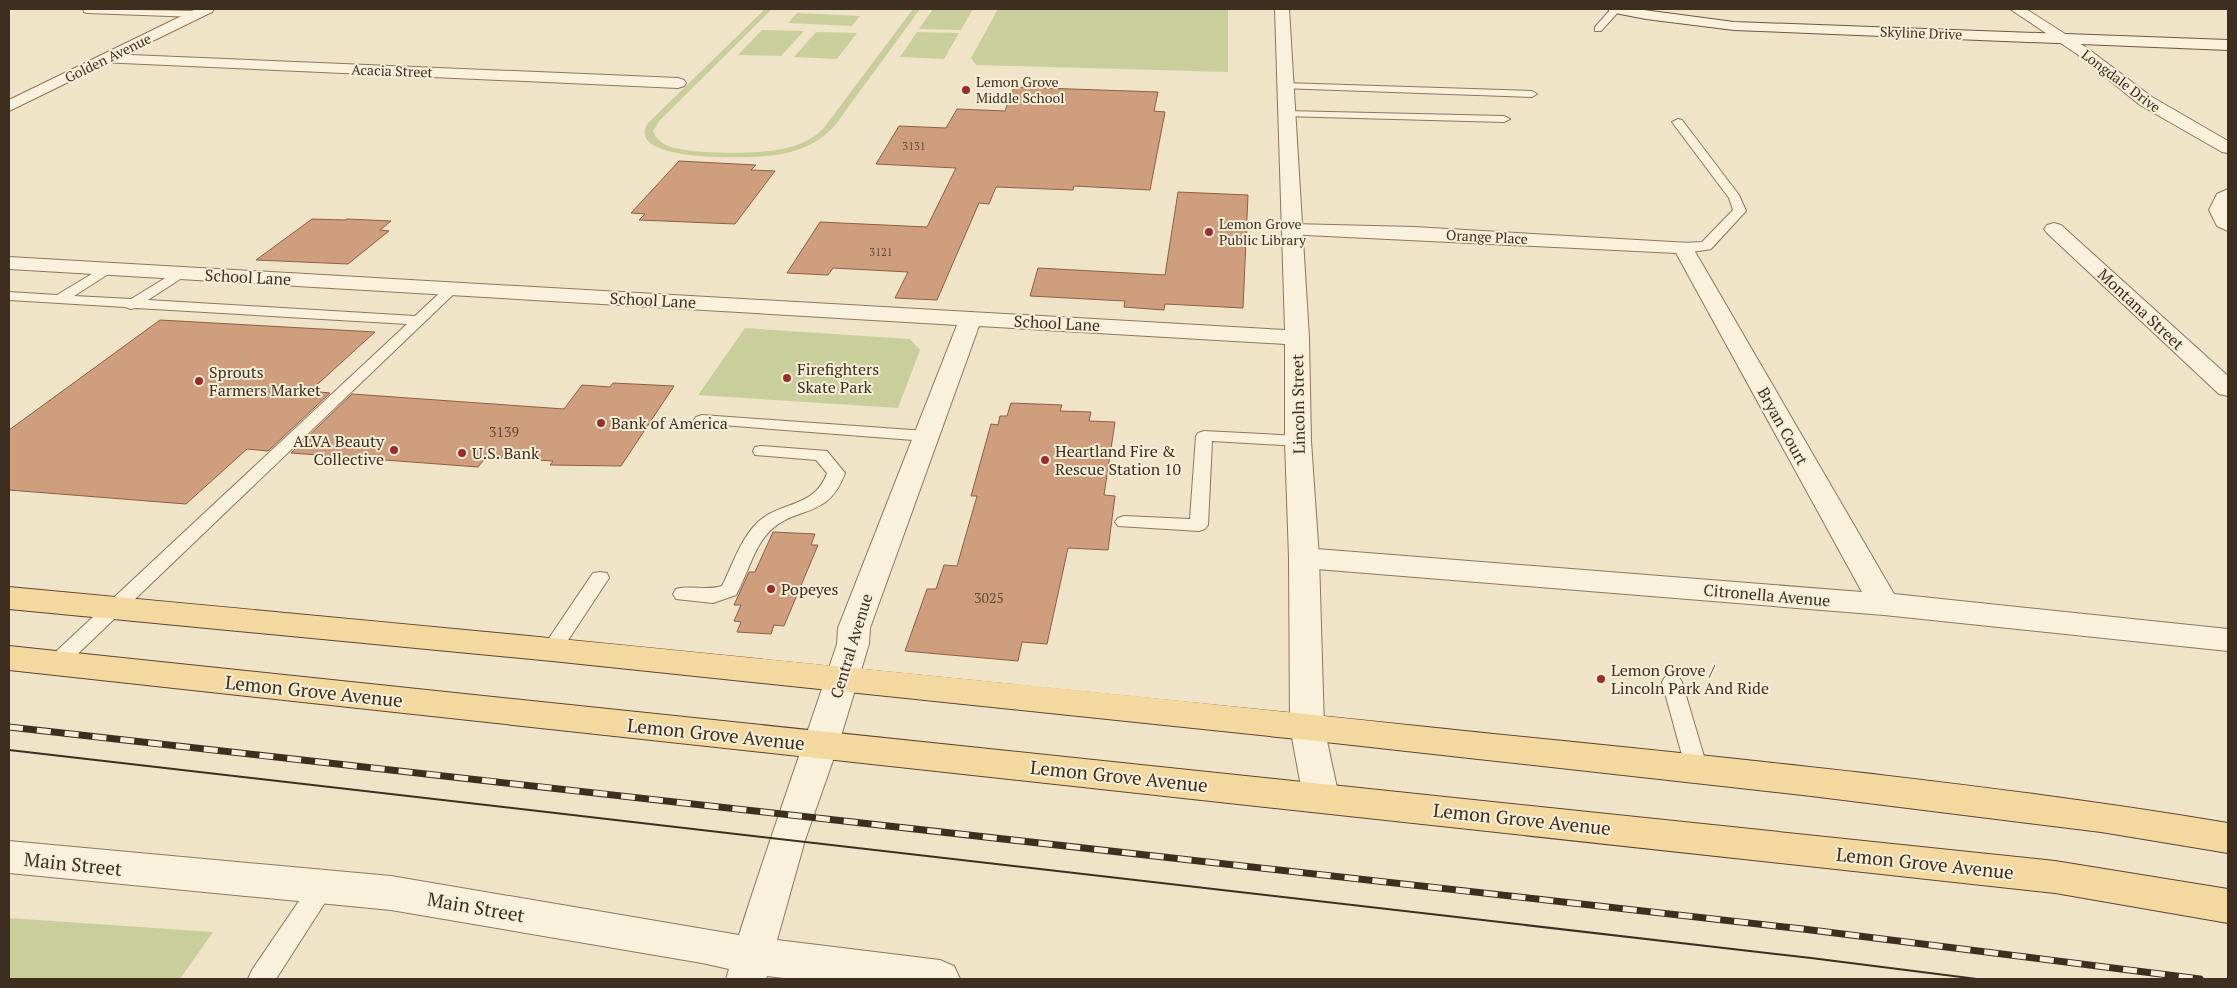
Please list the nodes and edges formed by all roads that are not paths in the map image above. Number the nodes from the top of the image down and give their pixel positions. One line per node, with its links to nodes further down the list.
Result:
1 (1282, 9): 11 (street, Lincoln Street)
2 (1616, 9): 6 (lane); 7 (street, Skyline Drive)
3 (2017, 9): 7 (street, Longdale Drive)
4 (87, 10): 5 (lane)
5 (202, 12): 9 (street, Golden Avenue)
6 (1598, 29)
7 (2063, 38): 8 (street, Skyline Drive); 17 (street, Longdale Drive)
8 (2228, 45)
9 (106, 59): 10 (street, Acacia Street); 13 (street, Golden Avenue)
10 (678, 83)
11 (1284, 86): 12 (lane); 14 (street, Lincoln Street)
12 (1532, 94)
13 (9, 106)
14 (1286, 114): 15 (lane); 21 (street, Lincoln Street)
15 (1504, 119)
16 (1678, 122): 22 (lane)
17 (2228, 148)
18 (2228, 194): 19 (street)
19 (2228, 225)
20 (2054, 229): 33 (street, Montana Street)
21 (1292, 230): 22 (street, Orange Place); 32 (street, Lincoln Street)
22 (1683, 247): 43 (street, Bryan Court)
23 (9, 263): 24 (street, School Lane)
24 (108, 268): 25 (street, School Lane); 28 (lane)
25 (180, 272): 26 (street, School Lane); 29 (lane)
26 (452, 289): 30 (street, School Lane); 31 (lane)
27 (9, 296): 28 (lane)
28 (58, 300): 29 (lane)
29 (131, 305): 31 (lane)
30 (971, 318): 32 (street, School Lane); 35 (street, Central Avenue)
31 (418, 320): 44 (lane)
32 (1297, 338): 36 (street, Lincoln Street)
33 (2228, 389)
34 (702, 420): 35 (lane)
35 (926, 436): 49 (street, Central Avenue)
36 (1298, 441): 38 (lane); 39 (street, Lincoln Street)
37 (761, 450): 41 (lane)
38 (1124, 522)
39 (1304, 558): 43 (street, Citronella Avenue); 51 (street, Lincoln Street)
40 (600, 578): 46 (lane)
41 (683, 594)
42 (9, 598): 44 (main road)
43 (1884, 604): 45 (street, Citronella Avenue)
44 (114, 609): 46 (main road); 48 (lane)
45 (2228, 640)
46 (552, 649): 49 (main road)
47 (9, 658): 48 (main road, Lemon Grove Avenue)
48 (56, 664): 52 (main road, Lemon Grove Avenue)
49 (840, 679): 51 (main road); 52 (street, Central Avenue)
50 (1672, 682): 53 (lane)
51 (1307, 727): 53 (main road); 54 (street, Lincoln Street)
52 (821, 746): 54 (main road, Lemon Grove Avenue); 59 (street, Central Avenue)
53 (1697, 770): 55 (main road)
54 (1321, 797): 58 (main road, Lemon Grove Avenue)
55 (2228, 838)
56 (9, 857): 57 (street, Main Street)
57 (323, 887): 59 (street, Main Street); 60 (lane)
58 (2228, 906)
59 (750, 968): 61 (street, Main Street)
60 (261, 979)
61 (940, 979)

